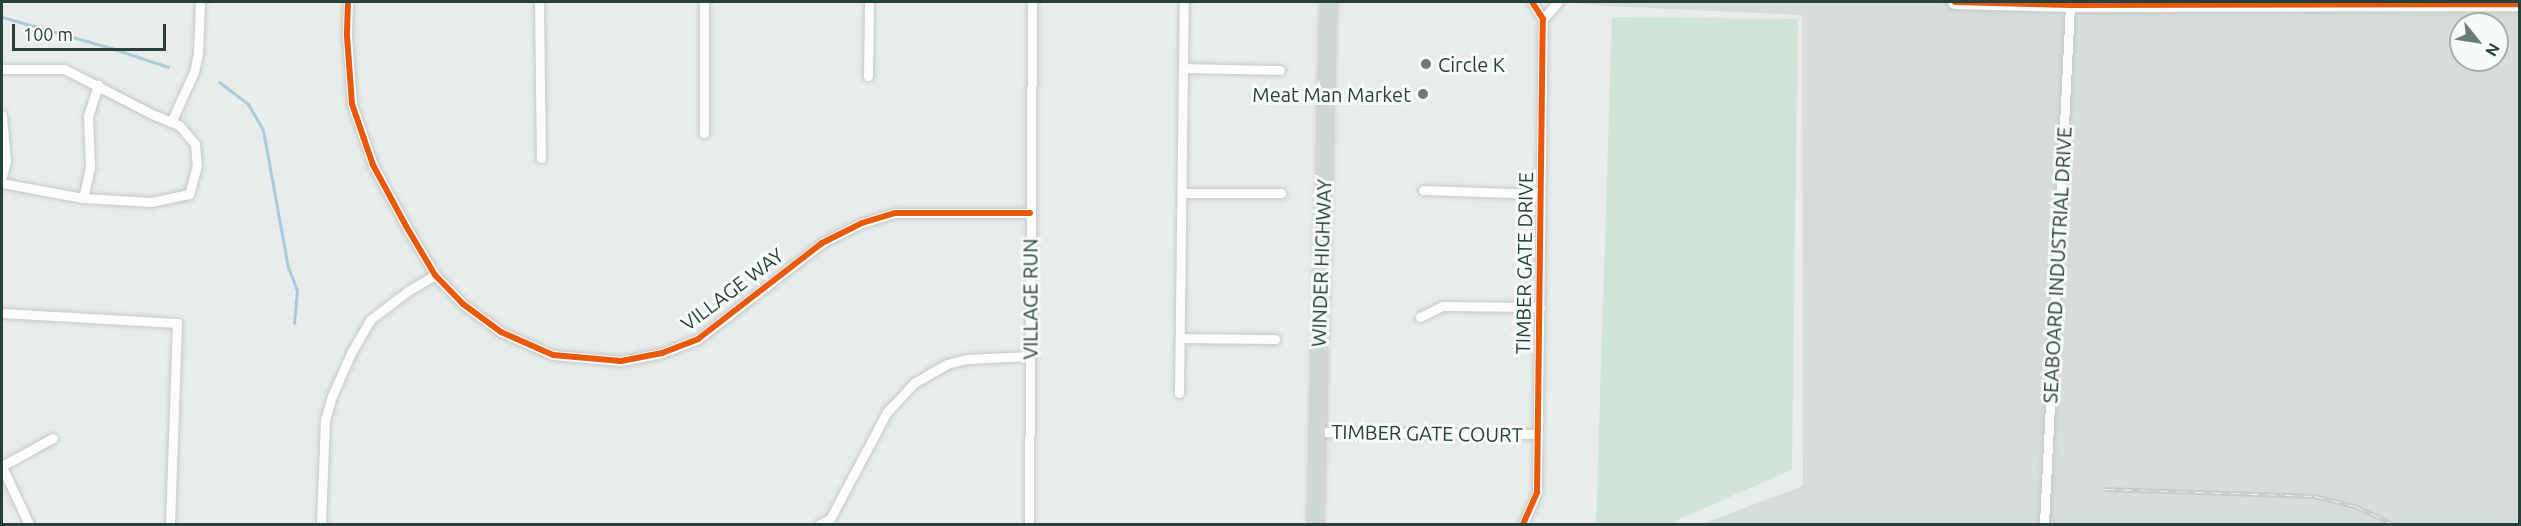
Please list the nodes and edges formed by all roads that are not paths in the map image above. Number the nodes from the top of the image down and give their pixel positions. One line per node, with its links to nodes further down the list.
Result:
1 (201, 2): 21 (street)
2 (348, 2): 32 (street, VILLAGE WAY)
3 (539, 2): 23 (street)
4 (704, 2): 22 (street)
5 (869, 2): 18 (street)
6 (1032, 2): 31 (street, VILLAGE RUN)
7 (1184, 2): 15 (street)
8 (1328, 2): 40 (main road, WINDER HIGHWAY)
9 (1532, 2): 14 (street)
10 (1558, 2): 14 (street)
11 (1954, 2): 13 (street)
12 (2520, 4): 13 (street)
13 (2070, 5): 52 (street, SEABOARD INDUSTRIAL DRIVE)
14 (1543, 19): 29 (street, TIMBER GATE DRIVE)
15 (1183, 68): 17 (street); 27 (street)
16 (2, 69): 19 (street)
17 (1280, 70)
18 (868, 76)
19 (98, 85): 21 (street); 30 (street)
20 (2, 116): 24 (street)
21 (171, 122): 30 (street)
22 (705, 133)
23 (541, 158)
24 (2, 176)
25 (2, 183): 30 (street)
26 (1423, 190): 29 (street)
27 (1182, 193): 28 (street); 36 (street)
28 (1281, 193)
29 (1541, 195): 33 (street, TIMBER GATE DRIVE)
30 (83, 198)
31 (1030, 213): 32 (street, VILLAGE WAY); 38 (street, VILLAGE RUN)
32 (435, 275): 47 (street)
33 (1540, 307): 35 (street); 41 (street, TIMBER GATE DRIVE)
34 (2, 313): 46 (street)
35 (1420, 317)
36 (1180, 338): 37 (street); 39 (street)
37 (1275, 339)
38 (1030, 356): 44 (street); 49 (street, VILLAGE RUN)
39 (1179, 393)
40 (1316, 432): 41 (street, TIMBER GATE COURT); 50 (main road, WINDER HIGHWAY)
41 (1538, 434): 51 (street, TIMBER GATE DRIVE)
42 (53, 438): 43 (street)
43 (2, 466): 45 (street)
44 (833, 522): 48 (street)
45 (29, 525)
46 (170, 525)
47 (321, 525)
48 (820, 525)
49 (1029, 525)
50 (1316, 525)
51 (1523, 525)
52 (2044, 525)

